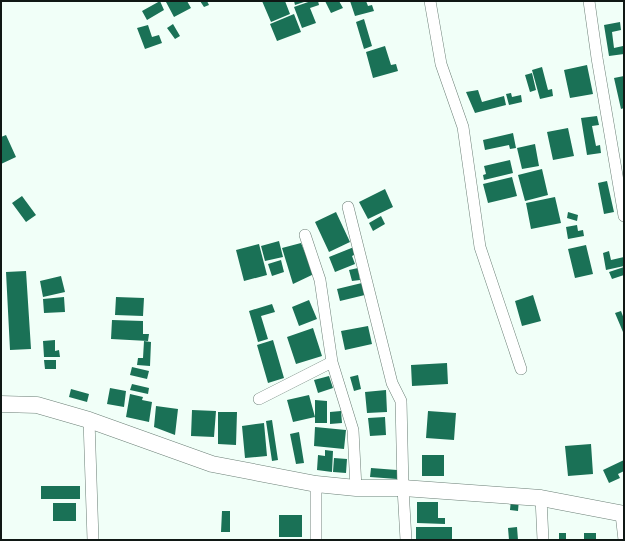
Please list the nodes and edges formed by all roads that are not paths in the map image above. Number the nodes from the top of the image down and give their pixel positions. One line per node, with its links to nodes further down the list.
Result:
1 (430, 1): 7 (street)
2 (589, 1): 4 (street)
3 (348, 206): 13 (street)
4 (624, 216)
5 (305, 236): 6 (street)
6 (332, 362): 8 (street); 12 (street)
7 (521, 369)
8 (259, 399)
9 (1, 404): 10 (street)
10 (89, 420): 11 (street); 16 (street)
11 (316, 484): 12 (street); 17 (street)
12 (356, 488): 13 (street)
13 (403, 488): 14 (street); 18 (street)
14 (541, 498): 15 (street); 19 (street)
15 (623, 514): 20 (street)
16 (93, 540)
17 (316, 540)
18 (406, 540)
19 (543, 540)
20 (624, 540)

